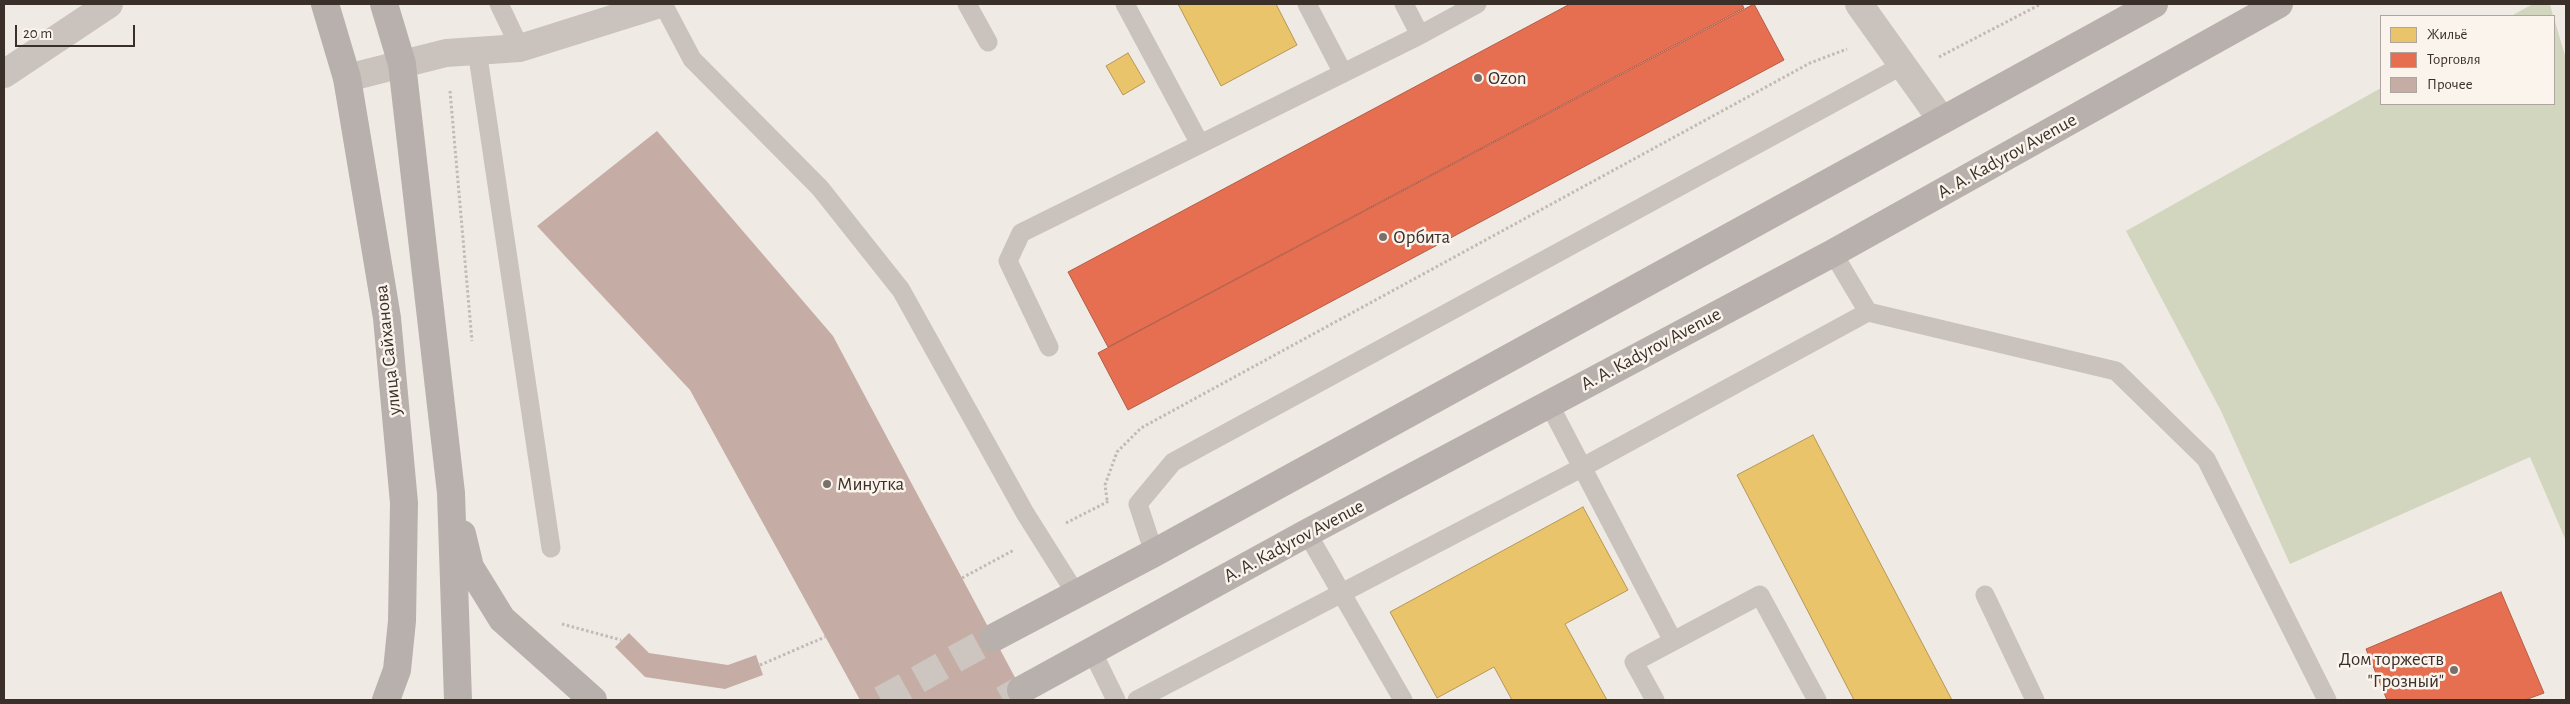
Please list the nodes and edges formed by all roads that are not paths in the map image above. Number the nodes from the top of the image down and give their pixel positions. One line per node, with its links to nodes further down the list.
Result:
1 (109, 4): 20 (street)
2 (325, 4): 22 (main road, улица Сайханова)
3 (384, 4): 18 (main road)
4 (499, 4): 16 (lane)
5 (662, 4): 16 (street); 35 (lane)
6 (967, 4): 15 (lane)
7 (1125, 4): 24 (lane)
8 (1307, 4): 21 (lane)
9 (1404, 4): 14 (lane)
10 (1477, 4): 14 (lane)
11 (1859, 4): 19 (street)
12 (2154, 4): 23 (main road)
13 (2279, 4): 25 (main road, A. A. Kadyrov Avenue)
14 (1420, 35): 21 (lane)
15 (988, 42)
16 (520, 48): 17 (street)
17 (477, 50): 18 (street); 32 (lane)
18 (402, 64): 22 (street); 30 (main road)
19 (1902, 65): 23 (street); 33 (lane)
20 (4, 74)
21 (1343, 74): 24 (lane)
22 (347, 78): 41 (main road, улица Сайханова)
23 (1941, 119): 33 (main road)
24 (1200, 144): 27 (lane)
25 (1833, 253): 26 (lane); 28 (main road, A. A. Kadyrov Avenue)
26 (1868, 312): 29 (lane); 50 (lane)
27 (1049, 347)
28 (1549, 404): 29 (lane); 31 (main road, A. A. Kadyrov Avenue)
29 (1583, 467): 34 (lane); 38 (lane)
30 (451, 493): 42 (main road); 43 (main road)
31 (1308, 533): 34 (lane); 39 (main road, A. A. Kadyrov Avenue)
32 (551, 548)
33 (1154, 553): 35 (main road)
34 (1342, 593): 45 (lane); 46 (lane)
35 (1076, 594): 37 (main road)
36 (1985, 595): 49 (lane)
37 (994, 638)
38 (1673, 641): 47 (lane); 48 (lane)
39 (1092, 651): 40 (main road, A. A. Kadyrov Avenue); 44 (lane)
40 (1021, 690)
41 (386, 700)
42 (458, 700)
43 (592, 700)
44 (1116, 700)
45 (1137, 700)
46 (1403, 700)
47 (1655, 700)
48 (1817, 700)
49 (2035, 700)
50 (2327, 700)

